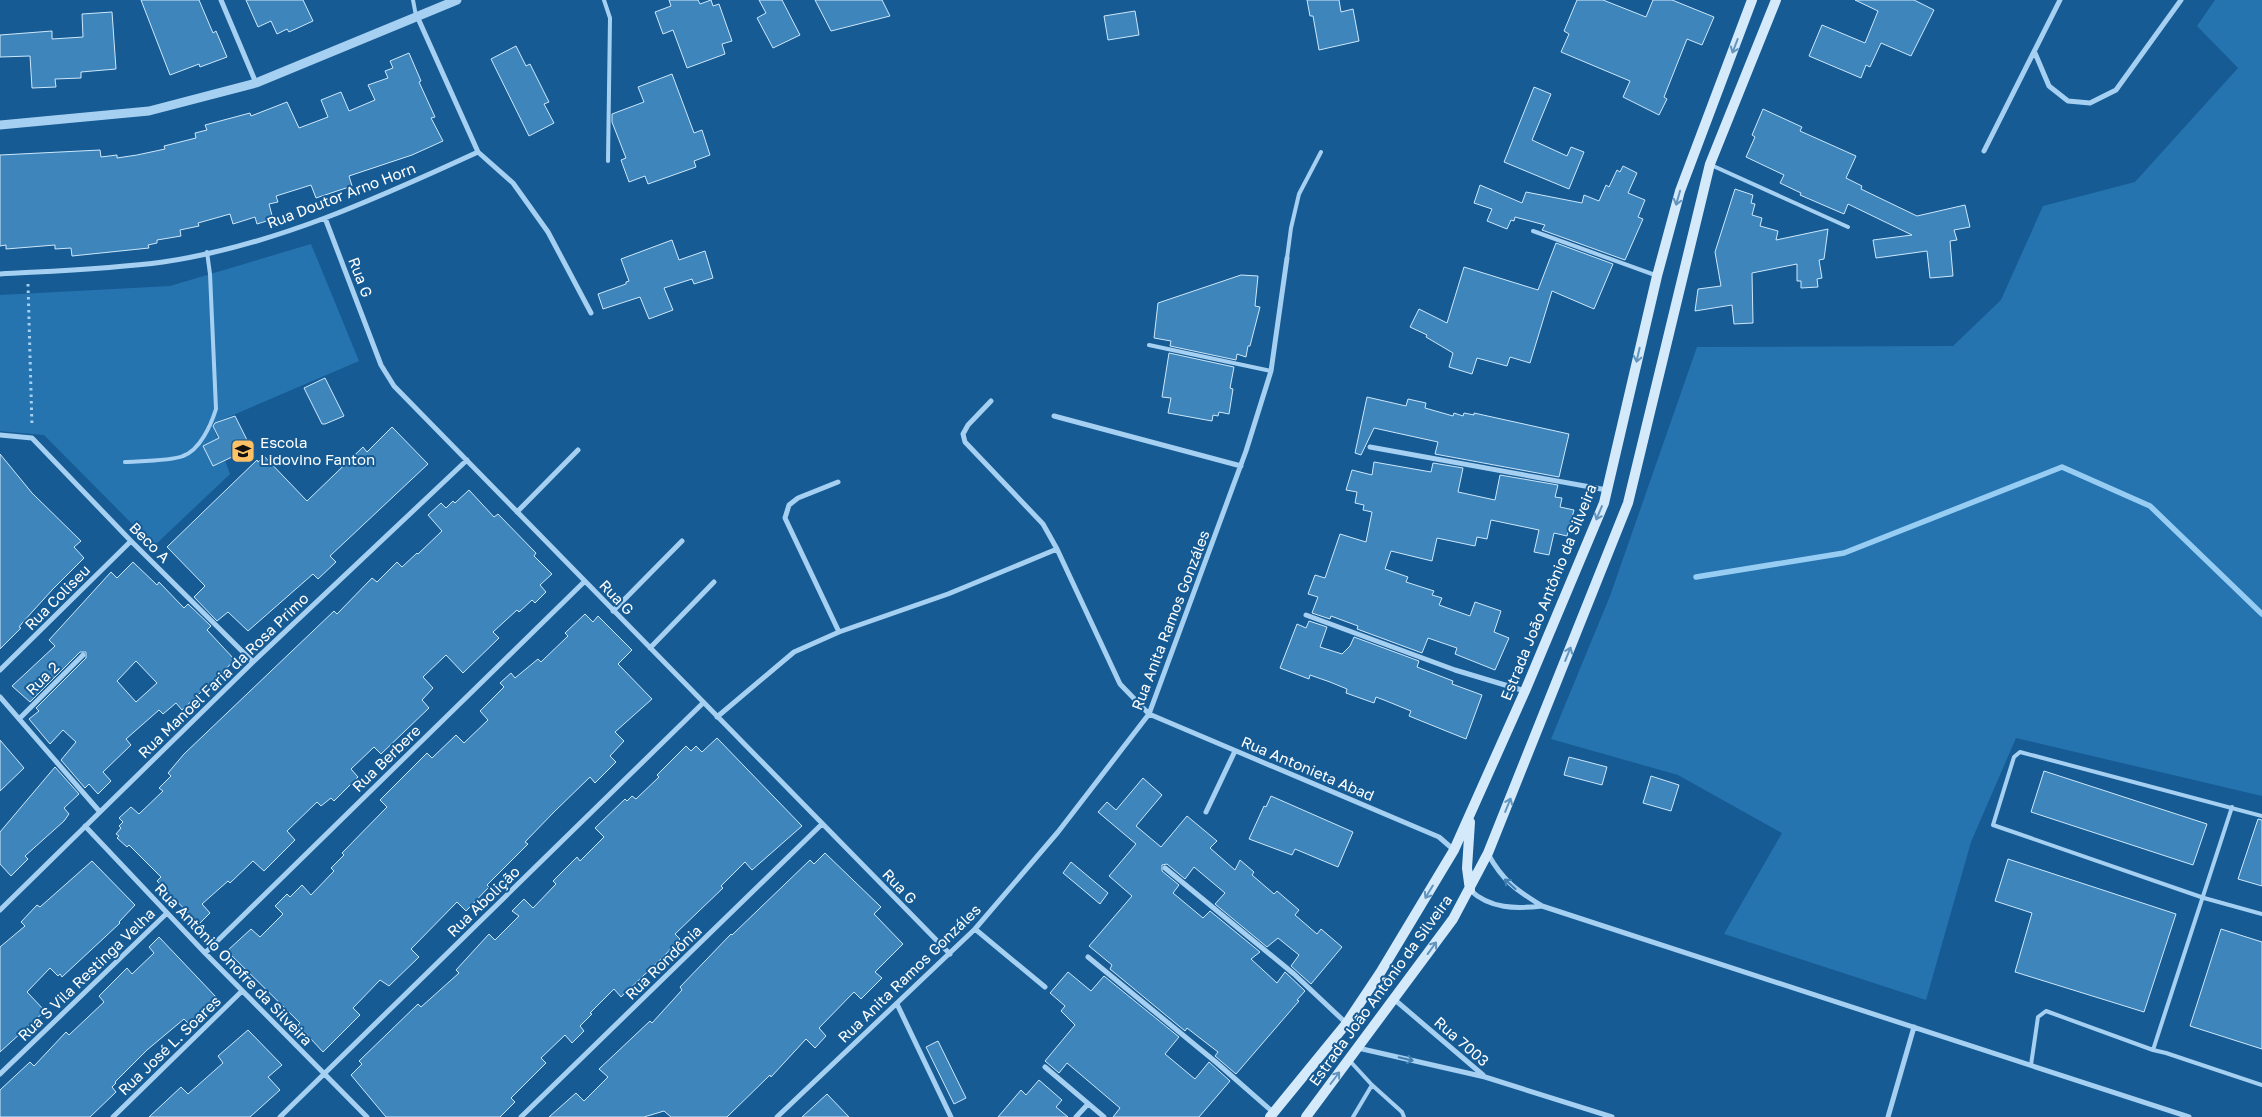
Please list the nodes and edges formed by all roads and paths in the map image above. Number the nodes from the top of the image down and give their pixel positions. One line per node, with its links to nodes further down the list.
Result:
1 (221, 0): 11 (street)
2 (413, 0): 9 (lane)
3 (458, 0): 9 (street)
4 (604, 0): 16 (lane)
5 (1752, 0): 25 (main road, Estrada João Antônio da Silveira, one-way to 25)
6 (1776, 0): 17 (main road, Estrada João Antônio da Silveira)
7 (2060, 0): 10 (street)
8 (2181, 0): 10 (street)
9 (416, 16): 11 (street); 13 (street)
10 (2035, 52): 15 (street)
11 (256, 83): 12 (street)
12 (0, 125)
13 (478, 152): 18 (street, Rua Doutor Arno Horn); 26 (street)
14 (1320, 152): 22 (lane, Rua Anita Ramos Gonzáles)
15 (1984, 152)
16 (608, 161)
17 (1710, 164): 19 (lane); 68 (main road, Estrada João Antônio da Silveira, one-way to 17)
18 (325, 218): 21 (street, Rua Doutor Arno Horn); 35 (street, Rua G)
19 (1848, 226)
20 (1533, 231): 25 (lane)
21 (207, 252): 23 (street, Rua Doutor Arno Horn); 36 (lane)
22 (1288, 258): 28 (street, Rua Anita Ramos Gonzáles)
23 (28, 273): 24 (street, Rua Doutor Arno Horn); 32 (path)
24 (0, 274)
25 (1657, 276): 39 (main road, Estrada João Antônio da Silveira, one-way to 39)
26 (591, 313)
27 (1149, 345): 28 (lane)
28 (1271, 371): 37 (street, Rua Anita Ramos Gonzáles)
29 (991, 401): 43 (street)
30 (1054, 416): 37 (street)
31 (0, 435): 32 (street)
32 (32, 438): 41 (street, Beco A)
33 (1370, 447): 39 (street)
34 (578, 450): 40 (street)
35 (467, 460): 40 (street, Rua G); 51 (street, Rua Manoel Faria da Rosa Primo)
36 (125, 462)
37 (1241, 466): 56 (street, Rua Anita Ramos Gonzáles)
38 (838, 482): 48 (street)
39 (1606, 490): 53 (main road, Estrada João Antônio da Silveira, one-way to 53)
40 (517, 512): 44 (street, Rua G)
41 (131, 541): 51 (street, Beco A); 52 (street, Rua Coliseu)
42 (682, 541): 46 (street)
43 (1057, 550): 48 (street); 56 (street)
44 (585, 581): 46 (street, Rua G); 77 (street, Rua Berbere)
45 (714, 582): 49 (street)
46 (614, 611): 49 (street, Rua G)
47 (1306, 615): 53 (street)
48 (838, 632): 57 (street)
49 (650, 648): 55 (street, Rua G)
50 (83, 655): 58 (street, Rua 2)
51 (253, 662): 61 (street, Rua Manoel Faria da Rosa Primo)
52 (0, 670)
53 (1524, 691): 63 (main road, Estrada João Antônio da Silveira)
54 (0, 697): 58 (street)
55 (703, 703): 57 (street, Rua G); 92 (street, Rua Abolição)
56 (1150, 714): 59 (street, Rua Antonieta Abad); 76 (street, Rua Anita Ramos Gonzáles)
57 (717, 717): 65 (street, Rua G)
58 (19, 719): 61 (street)
59 (1235, 751): 62 (street); 67 (street, Rua Antonieta Abad)
60 (2232, 807): 64 (lane); 71 (lane); 71 (lane)
61 (100, 812): 66 (street, Rua Manoel Faria da Rosa Primo)
62 (1206, 812)
63 (1470, 814): 67 (main road, Estrada João Antônio da Silveira); 70 (main road)
64 (2262, 816)
65 (822, 824): 78 (street, Rua G); 101 (street, Rua Rondônia)
66 (85, 826): 73 (street, Rua Manoel Faria da Rosa Primo); 74 (street, Rua Antônio Onofre da Silveira)
67 (1454, 850): 84 (main road, Estrada João Antônio da Silveira, one-way to 84)
68 (1488, 853): 70 (main road, Estrada João Antônio da Silveira); 72 (street, one-way to 68)
69 (1165, 868): 84 (street)
70 (1470, 890): 72 (street); 82 (main road, Estrada João Antônio da Silveira, one-way to 70)
71 (2204, 898): 75 (lane); 87 (lane)
72 (1542, 906): 85 (street)
73 (0, 910)
74 (167, 913): 77 (street, Rua Antônio Onofre da Silveira); 91 (street, Rua S Vila Restinga Velha)
75 (2262, 914)
76 (975, 929): 78 (street, Rua Anita Ramos Gonzáles); 80 (street)
77 (205, 953): 81 (street, Rua Antônio Onofre da Silveira)
78 (950, 954): 83 (street, Rua Anita Ramos Gonzáles)
79 (1088, 957): 97 (street)
80 (1045, 987)
81 (242, 991): 92 (street, Rua Antônio Onofre da Silveira); 98 (street, Rua José L. Soares)
82 (1395, 1000): 86 (main road, Estrada João Antônio da Silveira); 93 (street, Rua 7003)
83 (897, 1004): 102 (street, Rua Anita Ramos Gonzáles); 103 (street)
84 (1346, 1024): 97 (main road, Estrada João Antônio da Silveira)
85 (1914, 1027): 89 (street); 110 (street)
86 (1358, 1048): 88 (main road, Estrada João Antônio da Silveira); 93 (street, Rua 7003, one-way to 93)
87 (2153, 1050): 89 (lane); 95 (lane)
88 (1348, 1060): 94 (lane); 106 (main road, Estrada João Antônio da Silveira, one-way to 88)
89 (2031, 1065): 111 (street)
90 (1046, 1067): 96 (street)
91 (0, 1074)
92 (324, 1075): 99 (street, Rua Abolição); 100 (street, Rua Antônio Onofre da Silveira)
93 (1485, 1077): 109 (street)
94 (1372, 1085): 107 (lane); 108 (lane)
95 (2262, 1085)
96 (1088, 1104): 104 (street); 105 (street)
97 (1272, 1115)
98 (113, 1117)
99 (280, 1117)
100 (367, 1117)
101 (521, 1117)
102 (777, 1117)
103 (951, 1117)
104 (1076, 1117)
105 (1104, 1117)
106 (1306, 1117)
107 (1353, 1117)
108 (1404, 1117)
109 (1612, 1117)
110 (1888, 1117)
111 (2190, 1117)

